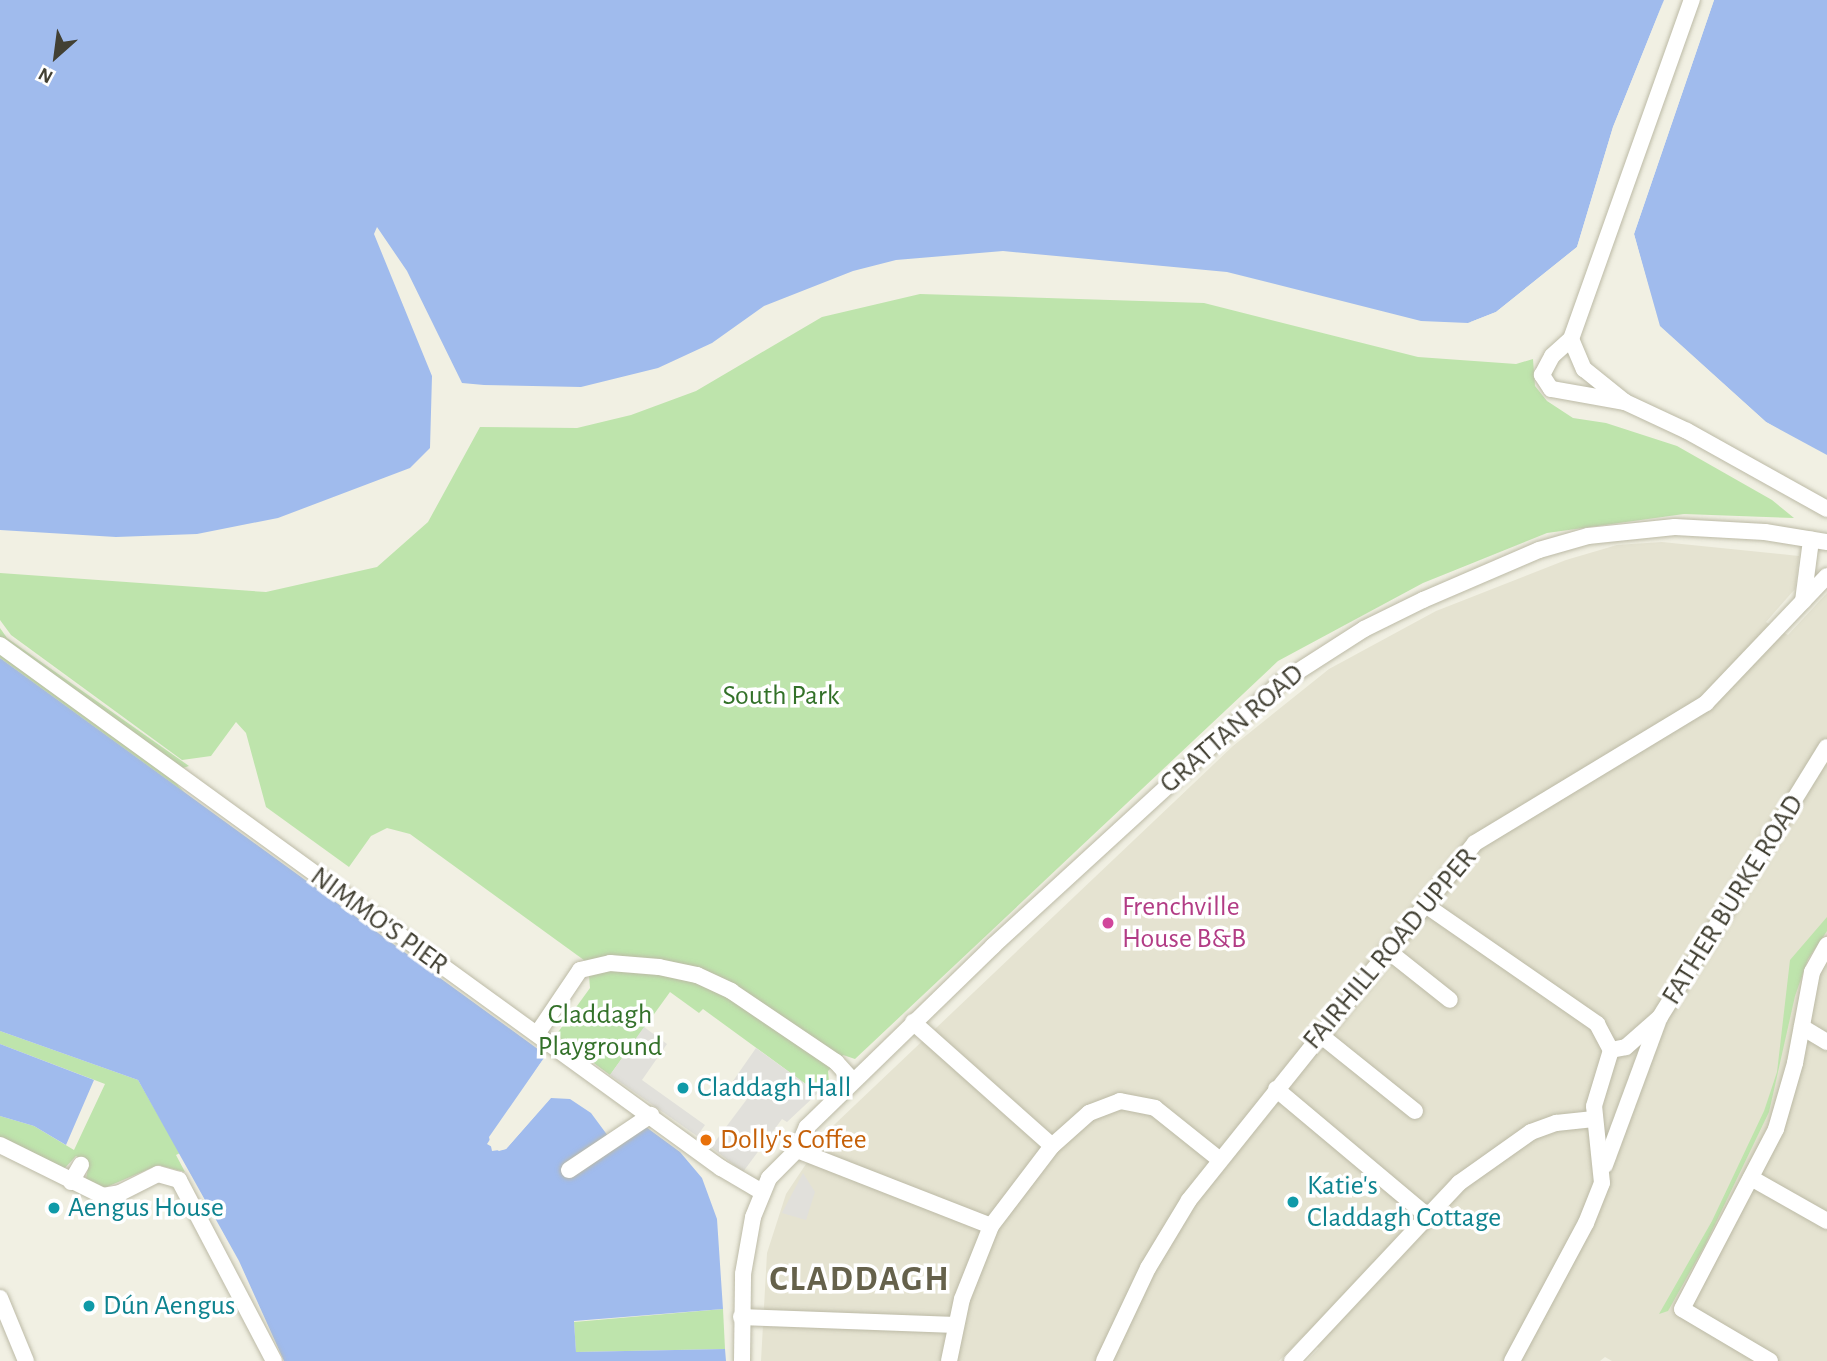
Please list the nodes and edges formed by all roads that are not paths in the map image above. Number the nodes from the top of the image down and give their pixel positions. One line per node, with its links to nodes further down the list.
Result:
1 (1692, 0): 2 (street)
2 (1571, 339): 3 (street); 3 (street)
3 (1625, 402): 4 (street)
4 (1827, 509)
5 (1819, 541): 7 (street); 15 (street, GRATTAN ROAD)
6 (1827, 576): 7 (street, FAIRHILL ROAD UPPER)
7 (1803, 601): 10 (street, FAIRHILL ROAD UPPER)
8 (0, 645): 17 (street, NIMMO'S PIER)
9 (1827, 747): 14 (street, FATHER BURKE ROAD)
10 (1424, 905): 12 (street, FAIRHILL ROAD UPPER); 20 (street)
11 (1827, 945): 16 (street)
12 (1387, 950): 13 (street); 18 (street, FAIRHILL ROAD UPPER)
13 (1450, 1000)
14 (1660, 1017): 20 (street, FATHER BURKE ROAD); 32 (street, FATHER BURKE ROAD)
15 (913, 1022): 21 (street, GRATTAN ROAD); 27 (street)
16 (1802, 1027): 19 (street); 33 (street)
17 (537, 1034): 21 (street); 24 (street, NIMMO'S PIER)
18 (1319, 1034): 22 (street, FAIRHILL ROAD UPPER); 23 (street)
19 (1827, 1042)
20 (1611, 1050): 25 (street, FATHER BURKE ROAD)
21 (852, 1080): 28 (street, GRATTAN ROAD)
22 (1276, 1089): 29 (street, FAIRHILL ROAD UPPER); 36 (street)
23 (1415, 1111)
24 (651, 1115): 31 (street); 35 (street, NIMMO'S PIER)
25 (1594, 1119): 32 (street, FATHER BURKE ROAD); 36 (street)
26 (0, 1145): 34 (street)
27 (1052, 1146): 29 (street); 38 (street)
28 (797, 1150): 35 (street, GRATTAN ROAD); 38 (street)
29 (1219, 1159): 46 (street, FAIRHILL ROAD UPPER)
30 (81, 1165): 34 (street)
31 (569, 1170)
32 (1603, 1170): 48 (street, FATHER BURKE ROAD)
33 (1751, 1178): 37 (street); 49 (street)
34 (71, 1182): 43 (street)
35 (762, 1192): 40 (street)
36 (1425, 1214): 47 (street)
37 (1827, 1221)
38 (991, 1226): 41 (street)
39 (0, 1298): 42 (street)
40 (741, 1317): 41 (street); 44 (street)
41 (955, 1325): 45 (street)
42 (26, 1361)
43 (274, 1361)
44 (742, 1361)
45 (949, 1361)
46 (1104, 1361)
47 (1292, 1361)
48 (1512, 1361)
49 (1770, 1361)

